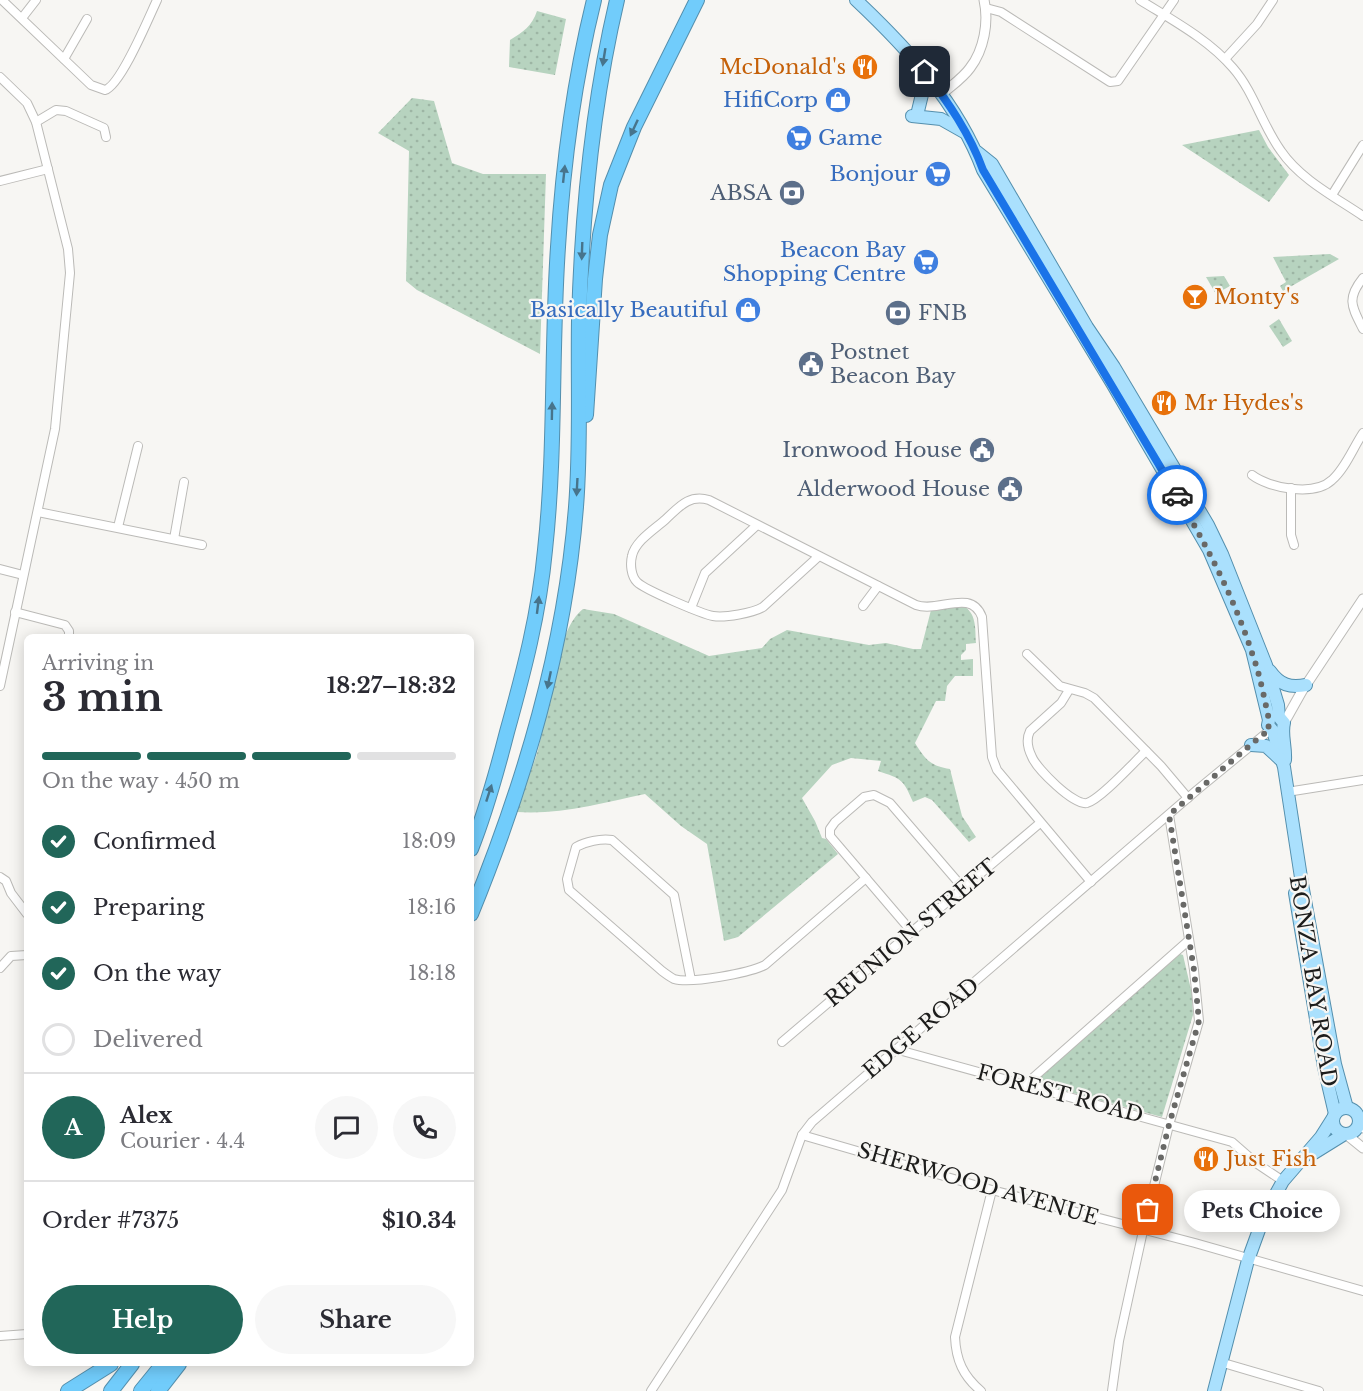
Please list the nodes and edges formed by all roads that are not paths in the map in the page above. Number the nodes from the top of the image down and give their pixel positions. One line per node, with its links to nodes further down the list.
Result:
1 (3, 0): 13 (street)
2 (36, 0): 13 (street)
3 (157, 0): 15 (street)
4 (594, 0): 66 (highway, one-way to 4)
5 (617, 0): 33 (highway, one-way to 33)
6 (697, 0): 33 (highway, one-way to 33)
7 (856, 0): 17 (main road, BONZA BAY ROAD)
8 (1140, 0): 12 (street)
9 (1174, 0): 12 (street)
10 (1273, 0): 16 (street)
11 (985, 4): 12 (street); 19 (street)
12 (1165, 16): 16 (street)
13 (22, 18): 15 (street)
14 (87, 19): 15 (street)
15 (64, 59)
16 (1225, 59): 27 (street)
17 (925, 72): 19 (main road, BONZA BAY ROAD); 21 (main road)
18 (2, 80): 20 (street)
19 (942, 94): 21 (main road, BONZA BAY ROAD)
20 (36, 122): 22 (street); 25 (street)
21 (965, 132): 24 (main road, BONZA BAY ROAD)
22 (106, 136)
23 (1363, 145): 27 (street)
24 (976, 152): 53 (main road, BONZA BAY ROAD); 57 (main road, BONZA BAY ROAD)
25 (48, 169): 26 (street); 37 (street)
26 (0, 181)
27 (1332, 195): 28 (street)
28 (1363, 216)
29 (1363, 278): 30 (street)
30 (1363, 329)
31 (1363, 433): 36 (street)
32 (138, 446): 39 (street)
33 (578, 454): 71 (highway, one-way to 71)
34 (1252, 475): 36 (street)
35 (184, 482): 40 (street)
36 (1291, 488): 41 (street)
37 (38, 512): 39 (street); 45 (street)
38 (757, 525): 43 (street); 49 (street); 49 (street)
39 (118, 527): 40 (street)
40 (174, 539): 42 (street)
41 (1294, 544)
42 (202, 545)
43 (819, 556): 46 (street); 49 (street)
44 (0, 569): 45 (street)
45 (23, 575): 50 (street)
46 (878, 586): 48 (street); 65 (street)
47 (1363, 598): 55 (street, EDGE ROAD)
48 (863, 606)
49 (691, 608)
50 (15, 612): 51 (street); 54 (street)
51 (69, 634)
52 (1027, 654): 56 (street)
53 (1266, 665): 55 (main road); 57 (main road, BONZA BAY ROAD)
54 (0, 686)
55 (1304, 688): 57 (street, EDGE ROAD)
56 (1069, 690): 59 (street); 59 (street)
57 (1277, 724): 58 (street, EDGE ROAD); 60 (main road, BONZA BAY ROAD)
58 (1251, 745): 60 (main road); 63 (street, EDGE ROAD)
59 (1146, 751): 63 (street)
60 (1282, 763): 62 (main road, BONZA BAY ROAD)
61 (1363, 780): 62 (street)
62 (1287, 792): 81 (main road, BONZA BAY ROAD)
63 (1188, 798): 64 (street, EDGE ROAD)
64 (1169, 815): 69 (street, EDGE ROAD); 74 (street)
65 (1040, 824): 69 (street); 70 (street, REUNION STREET)
66 (474, 840)
67 (0, 877): 72 (street)
68 (866, 878): 70 (street); 73 (street); 77 (street)
69 (1091, 882): 79 (street, EDGE ROAD)
70 (964, 889): 73 (street, REUNION STREET)
71 (474, 906)
72 (24, 910)
73 (912, 932): 78 (street, REUNION STREET)
74 (1188, 941): 80 (street); 82 (street)
75 (24, 955): 76 (street)
76 (0, 968)
77 (691, 980): 77 (street)
78 (782, 1042)
79 (895, 1049): 80 (street, FOREST ROAD); 84 (street, EDGE ROAD)
80 (1026, 1084): 82 (street, FOREST ROAD)
81 (1338, 1113): 83 (main road); 85 (main road); 87 (main road)
82 (1169, 1125): 88 (street, FOREST ROAD); 90 (street)
83 (1361, 1126): 85 (main road)
84 (802, 1135): 89 (street, SHERWOOD AVENUE); 105 (street, EDGE ROAD)
85 (1345, 1135): 86 (street); 87 (main road)
86 (1363, 1148)
87 (1294, 1168): 88 (main road)
88 (1283, 1181): 91 (main road)
89 (992, 1190): 90 (street, SHERWOOD AVENUE); 106 (street)
90 (1143, 1231): 91 (street, SHERWOOD AVENUE); 107 (street)
91 (1248, 1260): 92 (street, SHERWOOD AVENUE); 95 (main road)
92 (1363, 1291)
93 (24, 1334): 94 (street)
94 (0, 1335)
95 (1220, 1362): 100 (street); 108 (main road)
96 (108, 1366): 101 (highway)
97 (130, 1366): 102 (highway)
98 (161, 1366): 103 (highway)
99 (177, 1366): 104 (highway)
100 (1303, 1389): 109 (street)
101 (68, 1391)
102 (111, 1391)
103 (141, 1391)
104 (158, 1391)
105 (651, 1391)
106 (981, 1391)
107 (1112, 1391)
108 (1214, 1391)
109 (1319, 1391)

